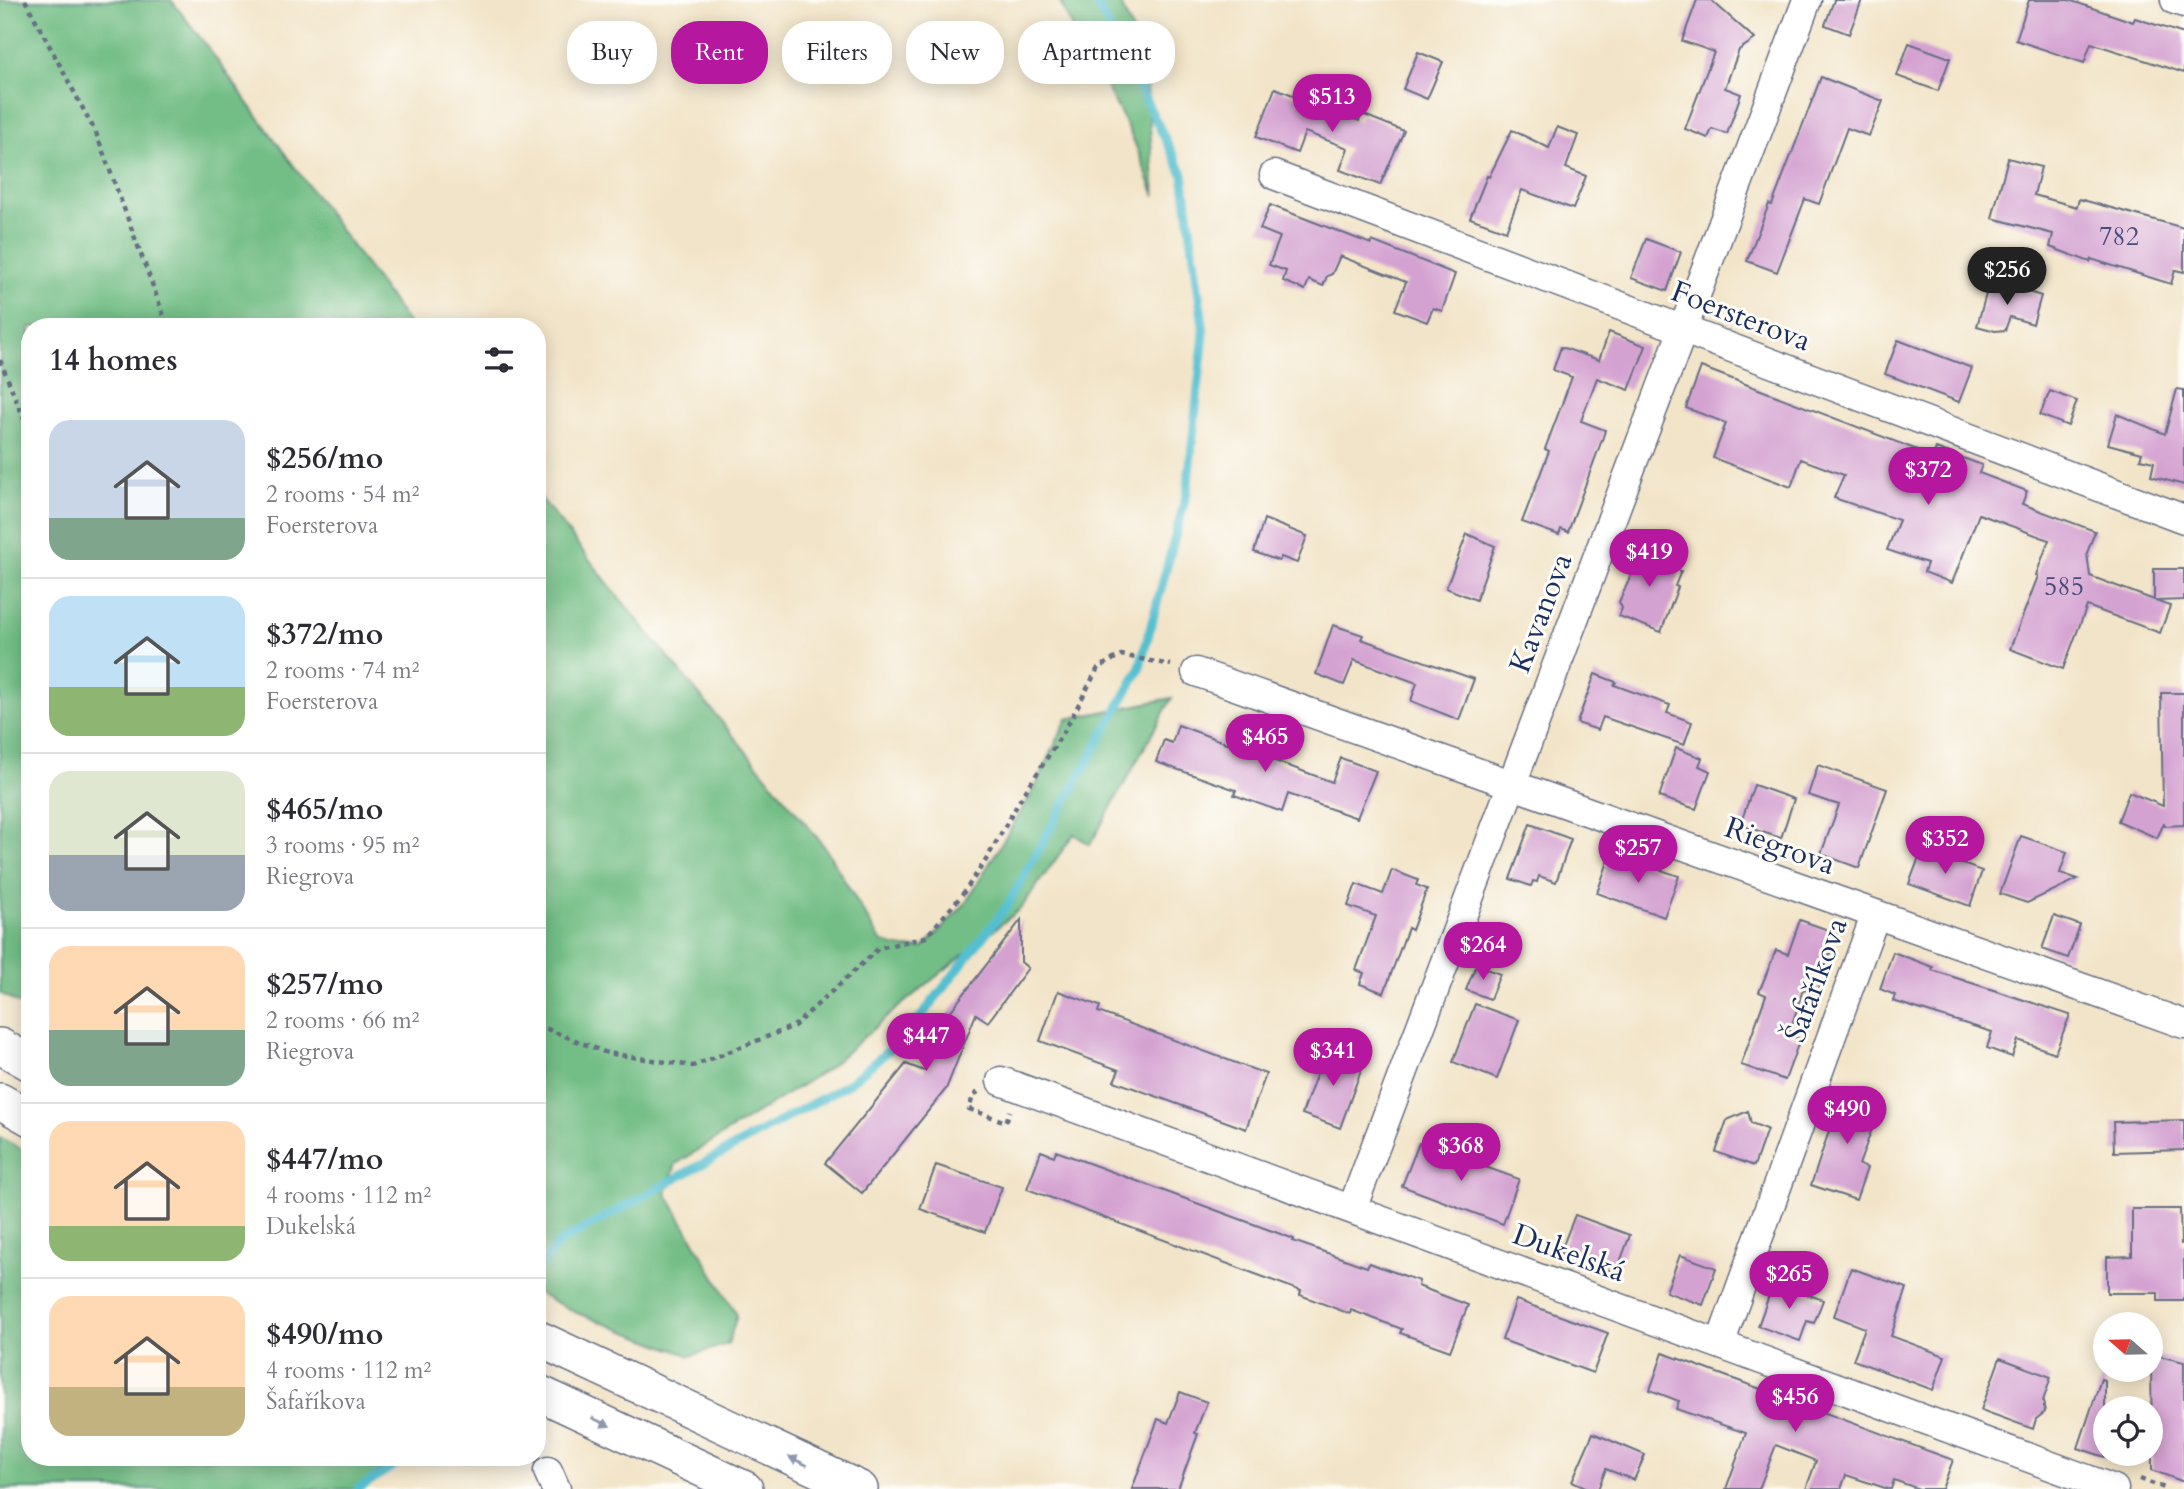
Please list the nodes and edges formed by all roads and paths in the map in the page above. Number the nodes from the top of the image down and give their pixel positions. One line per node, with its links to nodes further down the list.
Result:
1 (25, 0): 6 (path)
2 (1807, 0): 7 (street, Kavanova)
3 (2175, 0): 4 (street)
4 (2184, 3)
5 (1274, 175): 7 (street, Foersterova)
6 (165, 318)
7 (1683, 330): 10 (street, Foersterova); 13 (street, Kavanova)
8 (0, 360): 9 (path)
9 (21, 412)
10 (2184, 519)
11 (1161, 662): 16 (path)
12 (1196, 672): 13 (street, Riegrova)
13 (1511, 785): 14 (street, Riegrova); 22 (street, Kavanova)
14 (1875, 916): 15 (street, Riegrova); 24 (street, Šafaříkova)
15 (2184, 1024)
16 (546, 1029)
17 (0, 1046): 18 (main road)
18 (21, 1058)
19 (1001, 1081): 22 (street, Dukelská)
20 (0, 1101): 21 (main road)
21 (21, 1113)
22 (1352, 1209): 24 (street, Dukelská)
23 (549, 1344): 27 (main road, one-way to 23)
24 (1720, 1344): 28 (street, Dukelská)
25 (546, 1397): 26 (main road, one-way to 26)
26 (744, 1489)
27 (860, 1489)
28 (2114, 1489)

